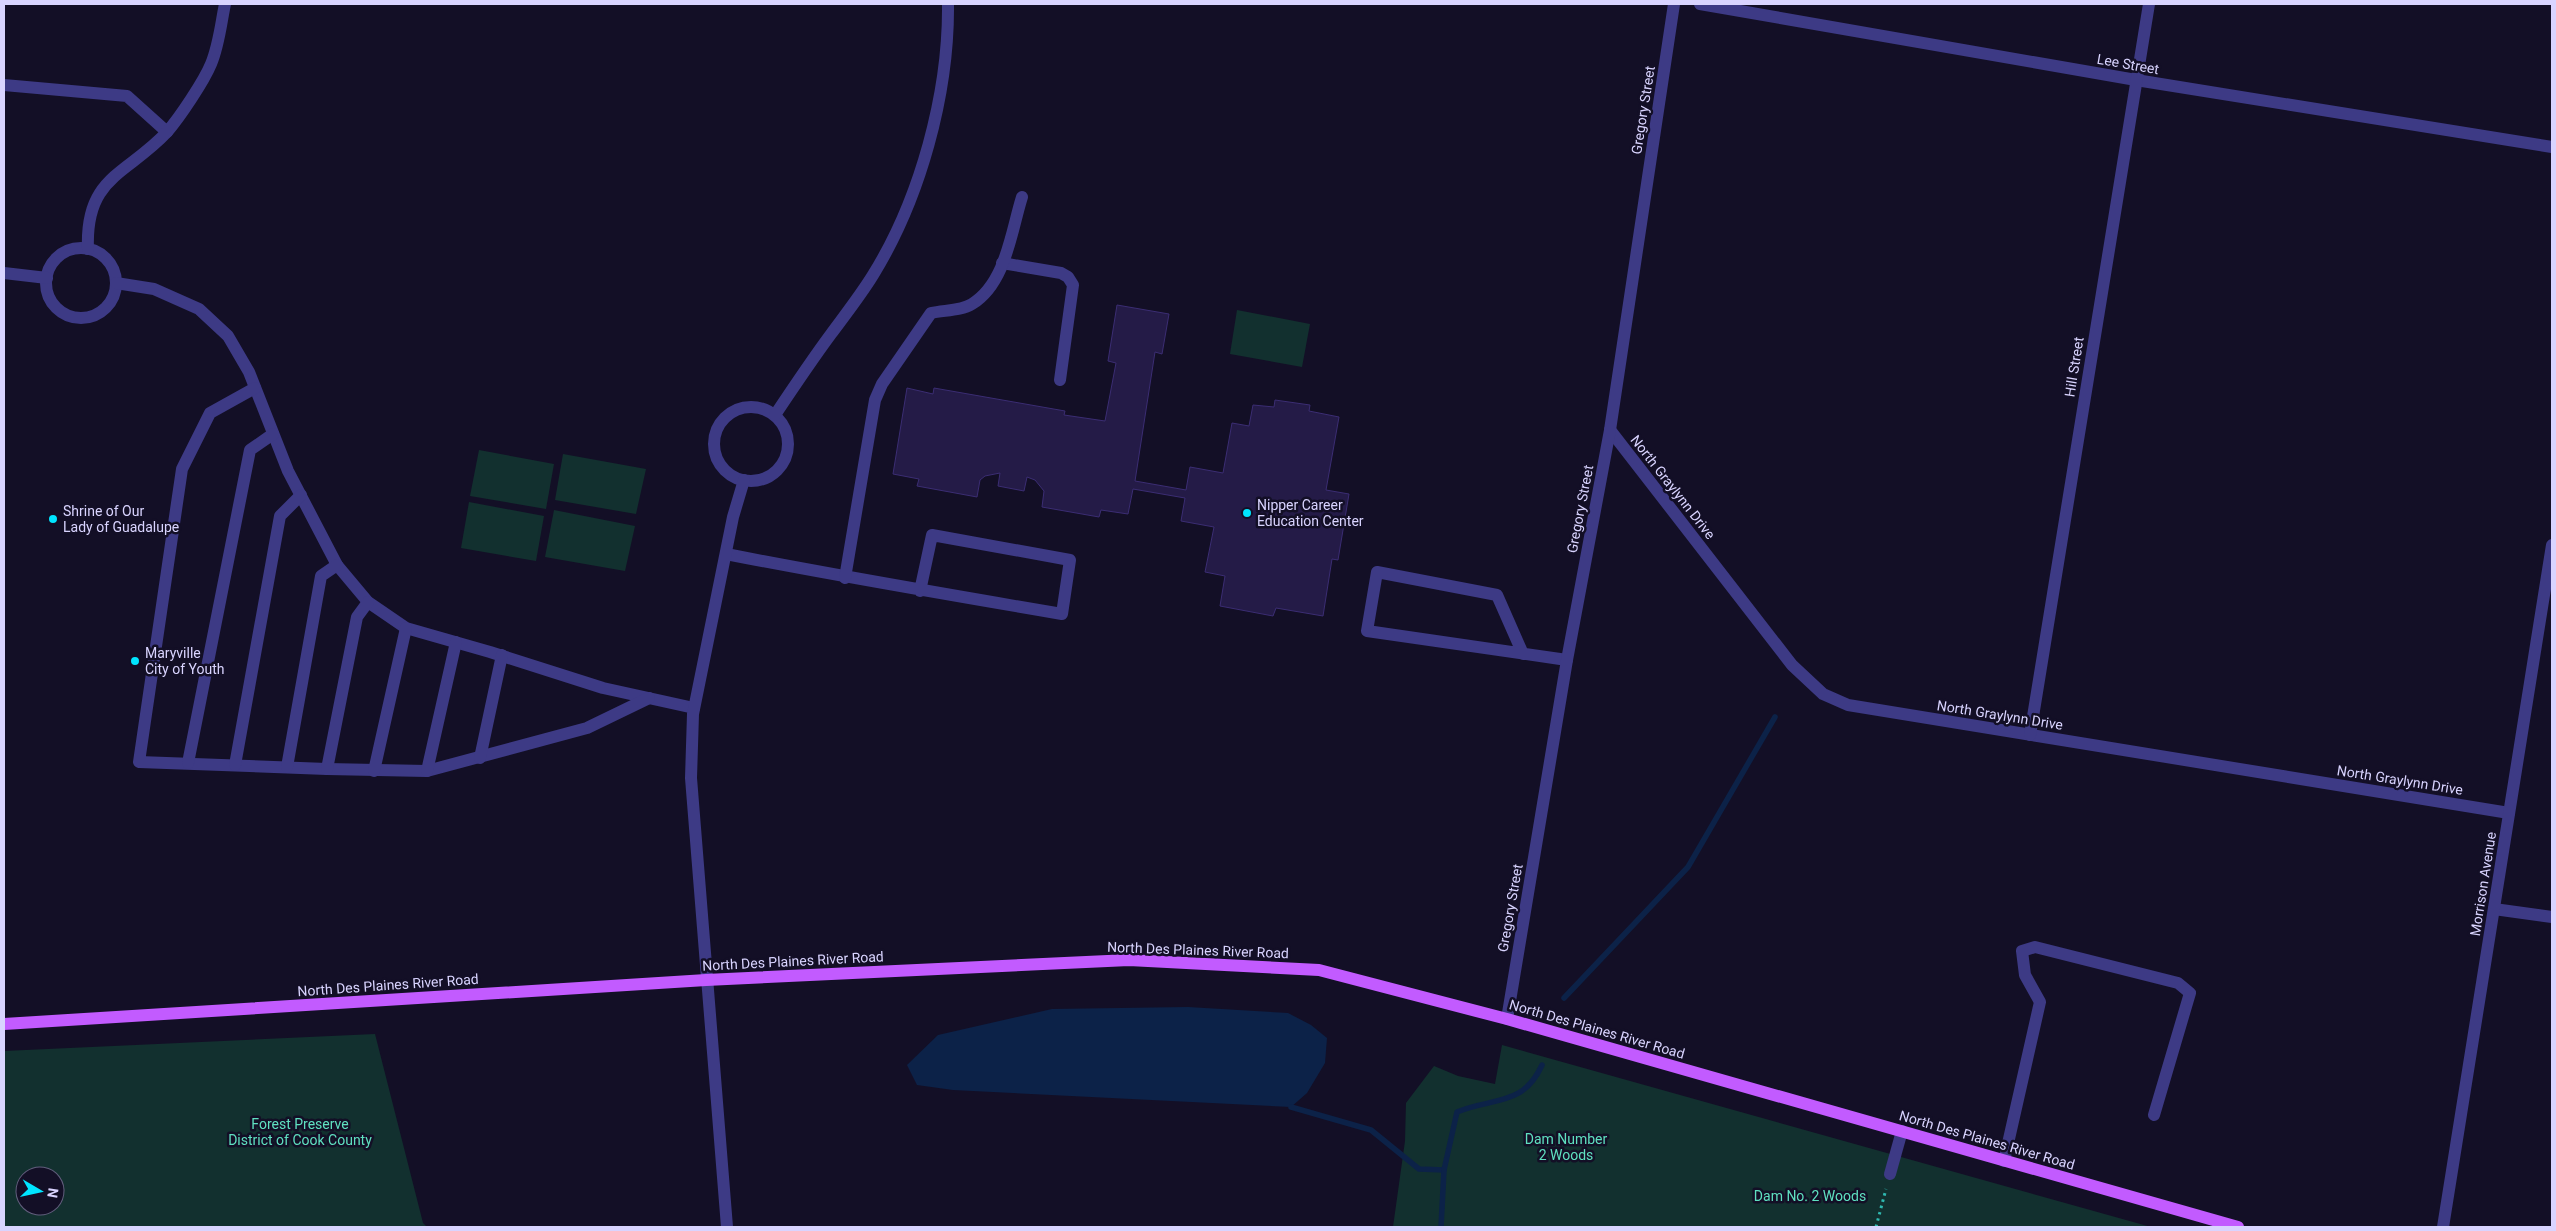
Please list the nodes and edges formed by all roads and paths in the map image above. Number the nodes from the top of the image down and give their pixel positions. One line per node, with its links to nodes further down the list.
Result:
1 (225, 4): 8 (street)
2 (948, 4): 18 (street)
3 (1674, 4): 19 (street, Gregory Street)
4 (1700, 4): 6 (street, Lee Street)
5 (2149, 4): 6 (street, Hill Street)
6 (2136, 80): 9 (street, Lee Street); 36 (street, Hill Street)
7 (4, 85): 8 (street)
8 (167, 132): 11 (street)
9 (2552, 147)
10 (1022, 197): 12 (street)
11 (88, 248): 14 (street); 15 (street)
12 (1002, 263): 16 (street); 26 (street)
13 (4, 273): 14 (street)
14 (47, 278): 15 (street)
15 (116, 282): 17 (street)
16 (1060, 380)
17 (255, 388): 20 (street); 38 (street)
18 (774, 415): 21 (street); 21 (street)
19 (1610, 430): 33 (street, Gregory Street); 36 (street, North Graylynn Drive)
20 (274, 434): 22 (street); 38 (street)
21 (744, 480): 24 (street)
22 (301, 495): 25 (street); 39 (street)
23 (2552, 545): 44 (street, Morrison Avenue)
24 (726, 554): 26 (street); 35 (street)
25 (337, 565): 28 (street); 40 (street)
26 (845, 578): 27 (street)
27 (920, 590): 27 (street)
28 (368, 602): 29 (street); 41 (street)
29 (406, 628): 30 (street); 42 (street)
30 (456, 642): 32 (street); 43 (street)
31 (1522, 654): 31 (street); 33 (street)
32 (502, 655): 34 (street); 37 (street)
33 (1567, 660): 48 (street, Gregory Street)
34 (648, 698): 35 (street); 37 (street)
35 (694, 708): 47 (street)
36 (2030, 735): 44 (street, North Graylynn Drive)
37 (480, 758): 43 (street)
38 (188, 763): 39 (street)
39 (235, 765): 40 (street)
40 (287, 767): 41 (street)
41 (327, 769): 42 (street)
42 (374, 771): 43 (street)
43 (427, 771)
44 (2509, 813): 45 (street, Morrison Avenue)
45 (2494, 909): 46 (street); 57 (street, Morrison Avenue)
46 (2552, 917)
47 (706, 980): 48 (main road, North Des Plaines River Road); 49 (main road, North Des Plaines River Road); 54 (street)
48 (1507, 1019): 51 (main road, North Des Plaines River Road)
49 (4, 1024)
50 (2154, 1115): 52 (street)
51 (1902, 1132): 52 (main road, North Des Plaines River Road); 53 (street)
52 (2004, 1161): 56 (main road, North Des Plaines River Road)
53 (1890, 1174): 55 (path)
54 (727, 1227)
55 (1876, 1227)
56 (2238, 1227)
57 (2443, 1227)

